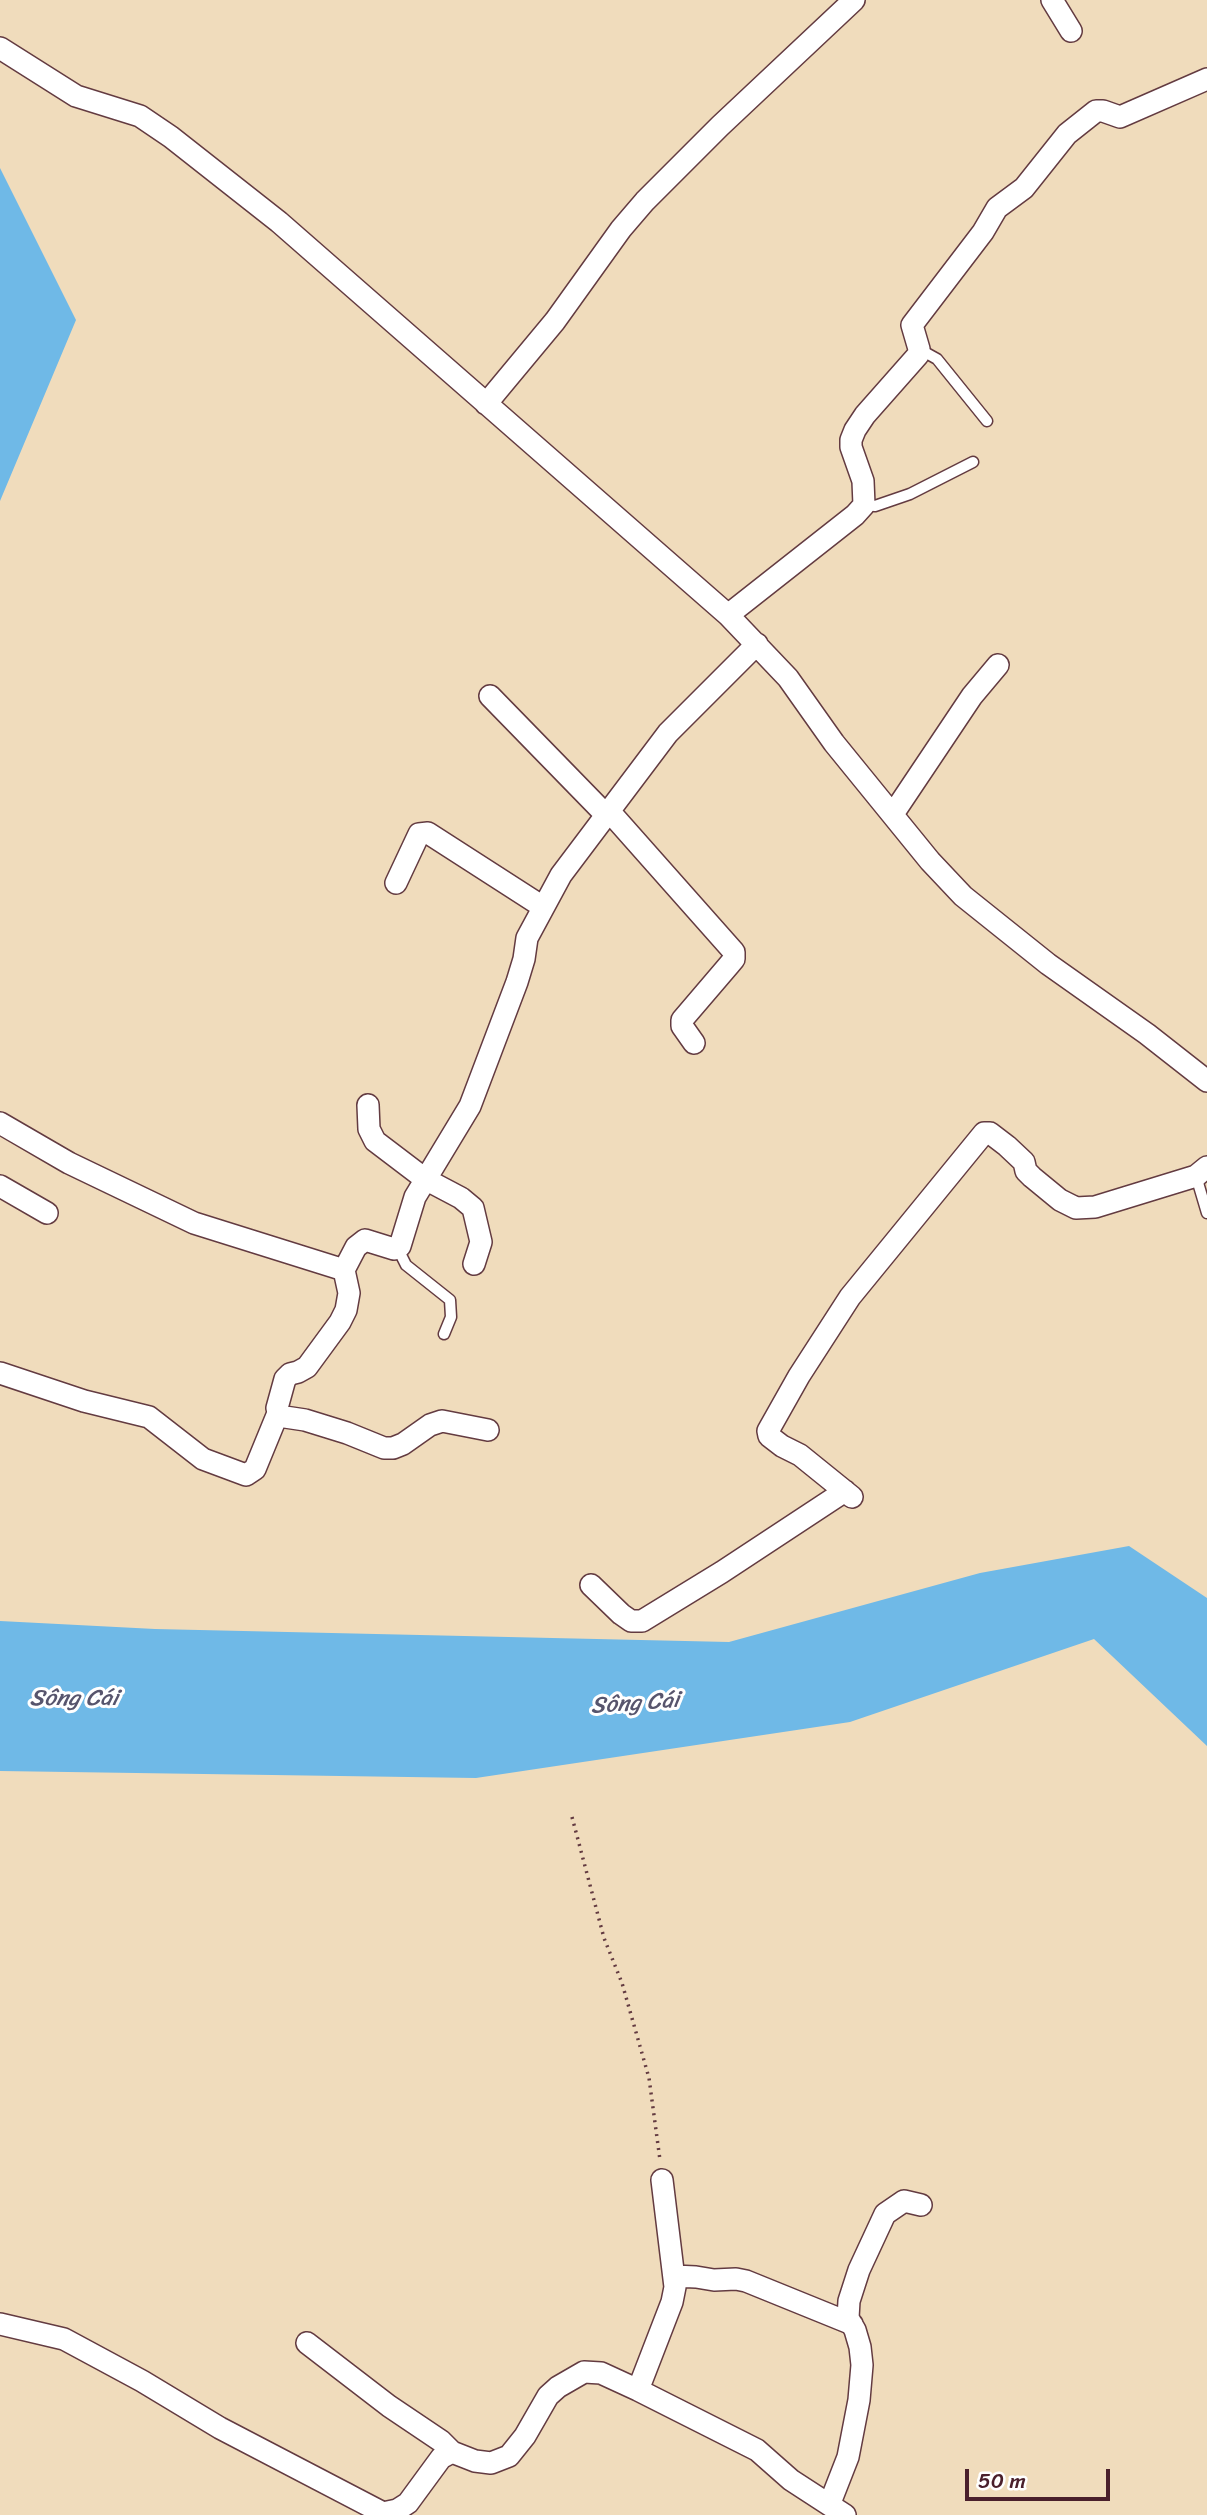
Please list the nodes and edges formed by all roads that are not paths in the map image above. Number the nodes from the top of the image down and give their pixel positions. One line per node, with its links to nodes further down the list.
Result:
1 (854, 0): 7 (street)
2 (1052, 0): 3 (street)
3 (1071, 32)
4 (0, 48): 7 (street)
5 (1207, 79): 6 (street)
6 (919, 349): 8 (lane); 10 (street)
7 (486, 404): 11 (street)
8 (987, 421)
9 (973, 462): 10 (lane)
10 (864, 505): 11 (street)
11 (728, 615): 12 (street)
12 (757, 644): 15 (street); 16 (street)
13 (998, 665): 16 (street)
14 (490, 696): 15 (street)
15 (607, 813): 18 (street); 19 (street)
16 (893, 814): 20 (street)
17 (396, 884): 18 (street)
18 (543, 906): 24 (street)
19 (694, 1043)
20 (1207, 1081)
21 (368, 1105): 24 (street)
22 (0, 1123): 30 (street)
23 (1201, 1171): 27 (lane); 35 (street)
24 (425, 1179): 28 (street); 29 (street)
25 (0, 1186): 26 (street)
26 (47, 1213)
27 (1207, 1213)
28 (398, 1249): 30 (street); 31 (lane)
29 (474, 1264)
30 (344, 1270): 33 (street)
31 (444, 1334)
32 (0, 1373): 33 (street)
33 (278, 1413): 34 (street)
34 (488, 1430)
35 (591, 1585)
36 (662, 2180): 38 (street)
37 (921, 2204): 40 (street)
38 (674, 2276): 40 (street); 42 (street)
39 (0, 2324): 43 (street)
40 (852, 2324): 44 (street)
41 (307, 2343): 43 (street)
42 (638, 2390): 43 (street); 44 (street)
43 (452, 2452)
44 (838, 2509)

